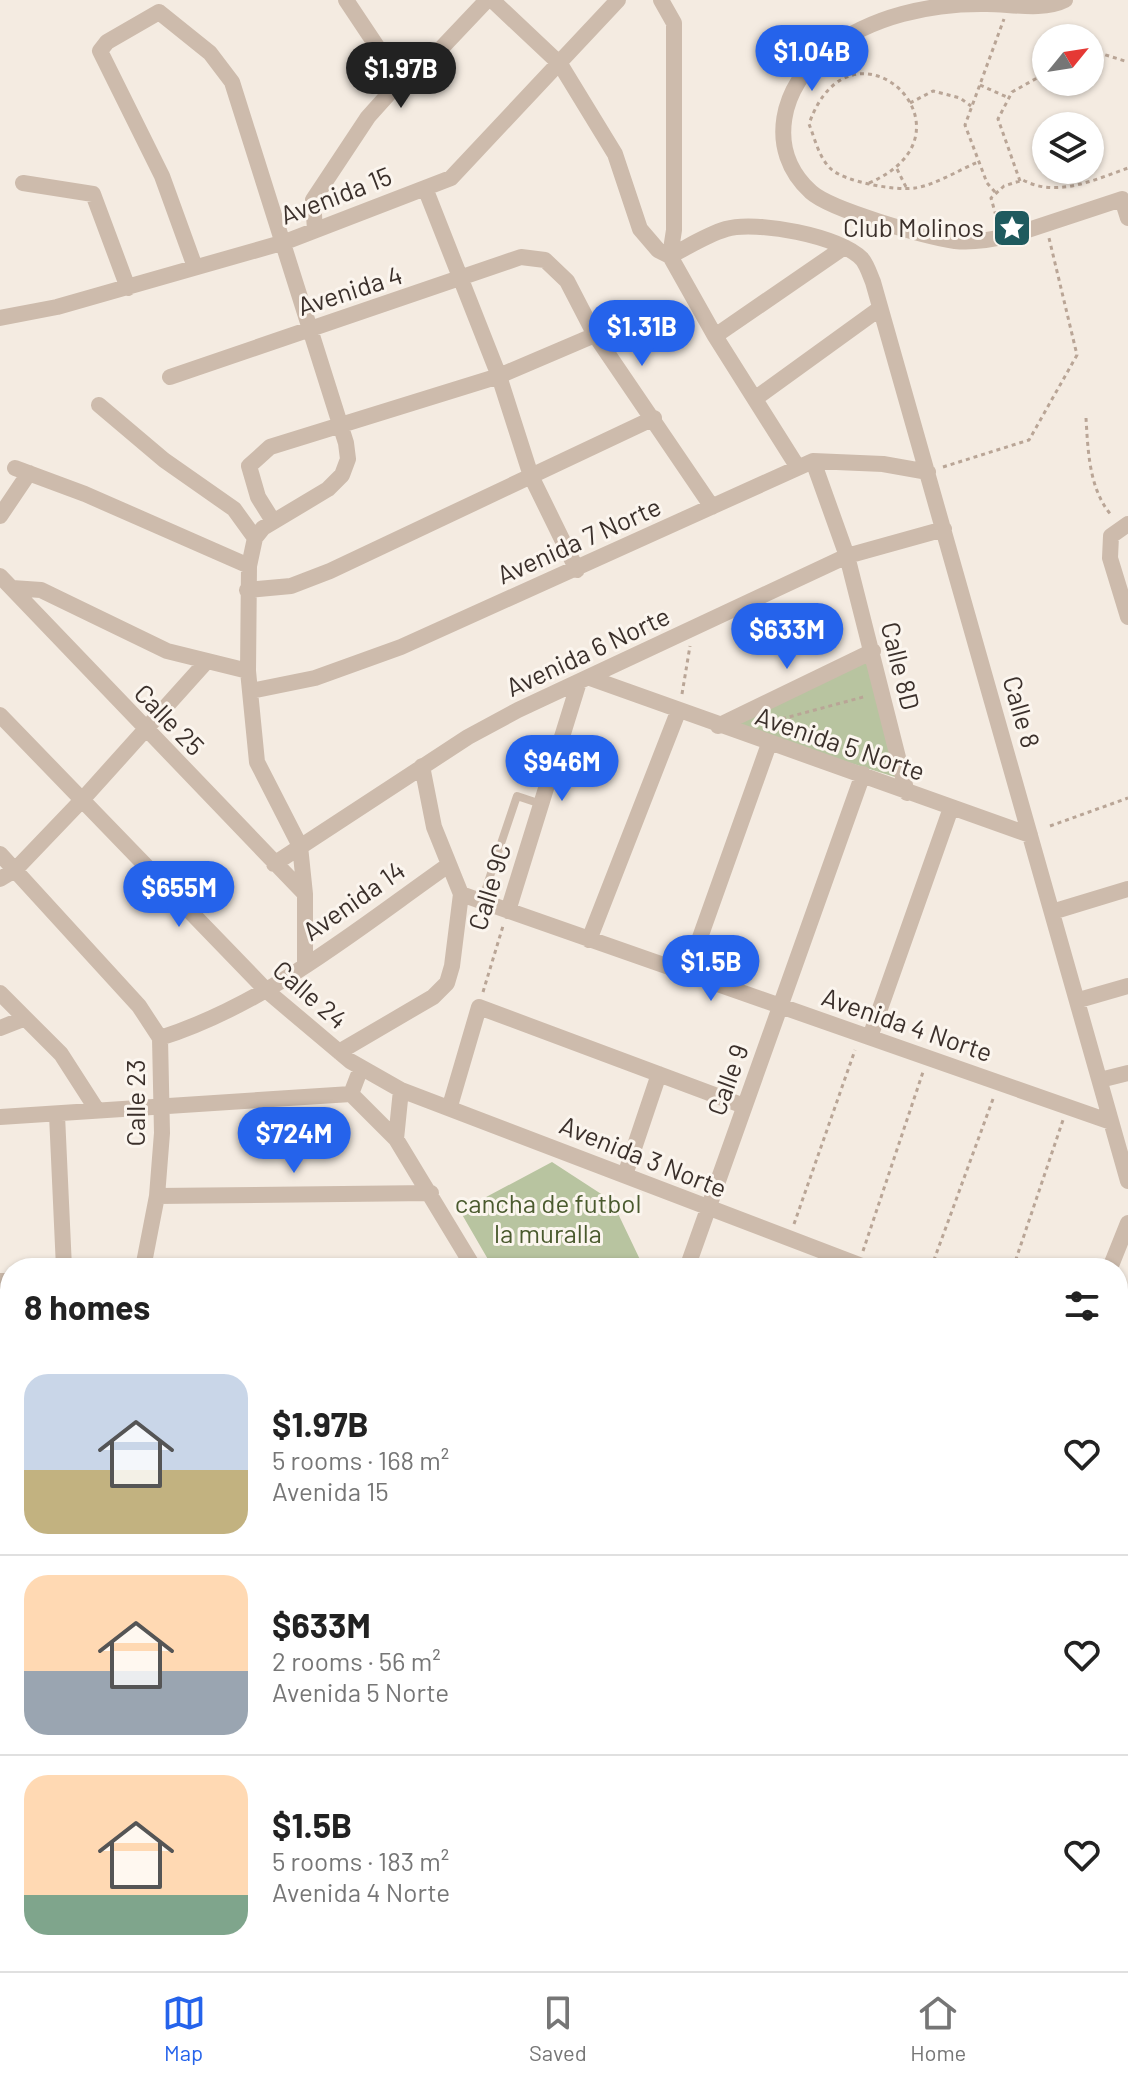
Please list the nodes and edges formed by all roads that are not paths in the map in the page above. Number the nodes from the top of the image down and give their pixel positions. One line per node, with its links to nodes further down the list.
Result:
1 (346, 0): 8 (street)
2 (490, 0): 7 (street, Calle 8D); 8 (street)
3 (618, 0): 7 (street, Avenida 15)
4 (661, 0): 15 (street)
5 (1065, 0): 11 (street)
6 (158, 6): 13 (street); 16 (street)
7 (560, 64): 10 (street, Avenida 15); 15 (street, Calle 8D)
8 (403, 78): 12 (street)
9 (23, 183): 18 (street)
10 (425, 188): 12 (street, Avenida 15); 17 (street)
11 (1128, 218)
12 (315, 230): 13 (street, Avenida 15)
13 (285, 242): 16 (street, Avenida 15); 21 (street)
14 (843, 248): 15 (street); 19 (street, Calle 8); 23 (street)
15 (670, 256): 23 (street, Calle 8D)
16 (195, 267): 18 (street, Avenida 15)
17 (460, 280): 21 (street, Avenida 4); 22 (street, Avenida 4); 24 (street)
18 (128, 288): 20 (street, Avenida 15)
19 (879, 309): 26 (street); 31 (street, Calle 8)
20 (0, 318)
21 (309, 328): 25 (street, Avenida 4); 29 (street)
22 (595, 335): 24 (street); 28 (street)
23 (715, 336): 26 (street, Calle 8D)
24 (499, 376): 29 (street); 32 (street)
25 (170, 377)
26 (756, 398): 30 (street, Calle 8D)
27 (99, 405): 38 (street)
28 (654, 418): 32 (street); 33 (street)
29 (341, 425): 35 (street); 35 (street)
30 (805, 463): 31 (street, Avenida 7 Norte); 33 (street, Avenida 7 Norte); 39 (street, Calle 8D)
31 (928, 472): 37 (street, Calle 8)
32 (531, 476): 41 (street); 43 (street)
33 (712, 507): 41 (street, Avenida 7 Norte)
34 (0, 516): 40 (street)
35 (273, 521): 38 (street)
36 (1126, 525): 44 (street)
37 (944, 529): 39 (street, Avenida 6 Norte); 61 (street, Calle 8)
38 (255, 538): 40 (street)
39 (847, 556): 45 (street, Calle 8D); 48 (street, Avenida 6 Norte)
40 (249, 566): 43 (street)
41 (577, 570): 49 (street, Avenida 7 Norte)
42 (6, 582): 46 (street); 53 (street, Calle 25)
43 (247, 590): 47 (street)
44 (1128, 617)
45 (873, 651): 52 (street); 57 (street, Calle 8D)
46 (207, 661): 47 (street); 53 (street)
47 (248, 671): 49 (street)
48 (584, 680): 50 (street, Avenida 5 Norte); 55 (street, Avenida 6 Norte); 59 (street, Calle 9C)
49 (251, 691): 62 (street)
50 (678, 712): 52 (street, Avenida 5 Norte); 73 (street)
51 (0, 715): 58 (street, Calle 24)
52 (718, 726): 54 (street, Avenida 5 Norte)
53 (146, 731): 58 (street); 64 (street, Calle 25)
54 (769, 744): 56 (street, Avenida 5 Norte); 75 (street)
55 (422, 766): 62 (street, Avenida 6 Norte); 65 (street)
56 (863, 774): 57 (street, Avenida 5 Norte); 80 (street, Calle 9)
57 (907, 793): 60 (street, Avenida 5 Norte)
58 (82, 800): 66 (street); 77 (street, Calle 24)
59 (541, 804): 70 (lane); 71 (street, Calle 9C)
60 (951, 808): 61 (street, Avenida 5 Norte); 83 (street)
61 (1030, 835): 72 (street, Calle 8)
62 (300, 846): 64 (street, Avenida 6 Norte); 68 (street)
63 (0, 854): 66 (street, Calle 23)
64 (274, 864): 68 (street, Calle 25)
65 (447, 866): 69 (street); 74 (street, Avenida 14)
66 (8, 874): 84 (street, Calle 23)
67 (1128, 889): 72 (street)
68 (305, 894): 74 (street)
69 (461, 894): 70 (street, Avenida 4 Norte); 85 (street)
70 (481, 902): 71 (street, Avenida 4 Norte)
71 (508, 911): 73 (street, Avenida 4 Norte)
72 (1052, 912): 79 (street, Calle 8)
73 (589, 940): 75 (street, Avenida 4 Norte)
74 (305, 964): 77 (street, Avenida 14)
75 (687, 974): 80 (street, Avenida 4 Norte)
76 (1128, 986): 79 (street)
77 (267, 991): 84 (street, Avenida 14); 85 (street, Calle 24)
78 (0, 993): 81 (street)
79 (1079, 1000): 89 (street, Calle 8)
80 (780, 1006): 83 (street, Avenida 4 Norte); 93 (street, Calle 9)
81 (23, 1019): 82 (street); 95 (street)
82 (0, 1028)
83 (866, 1036): 98 (street, Avenida 4 Norte)
84 (160, 1038): 94 (street, Calle 23)
85 (339, 1052): 86 (street, Calle 24)
86 (361, 1068): 90 (street, Calle 24); 91 (street)
87 (1128, 1073): 89 (street)
88 (659, 1074): 92 (street); 93 (street); 101 (street)
89 (1100, 1080): 98 (street, Calle 8)
90 (401, 1090): 92 (street, Avenida 3 Norte); 99 (street)
91 (351, 1094): 94 (street); 99 (street)
92 (450, 1106): 101 (street, Avenida 3 Norte)
93 (744, 1106): 104 (street, Calle 9)
94 (162, 1109): 95 (street); 103 (street, Calle 23)
95 (97, 1110): 96 (street)
96 (57, 1115): 97 (street); 106 (street)
97 (0, 1117)
98 (1111, 1122): 100 (street, Calle 8)
99 (396, 1139): 102 (street)
100 (1127, 1172)
101 (625, 1175): 104 (street, Avenida 3 Norte)
102 (431, 1193): 103 (street); 108 (street)
103 (157, 1196): 107 (street, Calle 23)
104 (707, 1209): 109 (street, Calle 9); 110 (street, Avenida 3 Norte)
105 (1128, 1223): 111 (street)
106 (64, 1258)
107 (145, 1258)
108 (468, 1258)
109 (690, 1258)
110 (841, 1258)
111 (1114, 1258)

